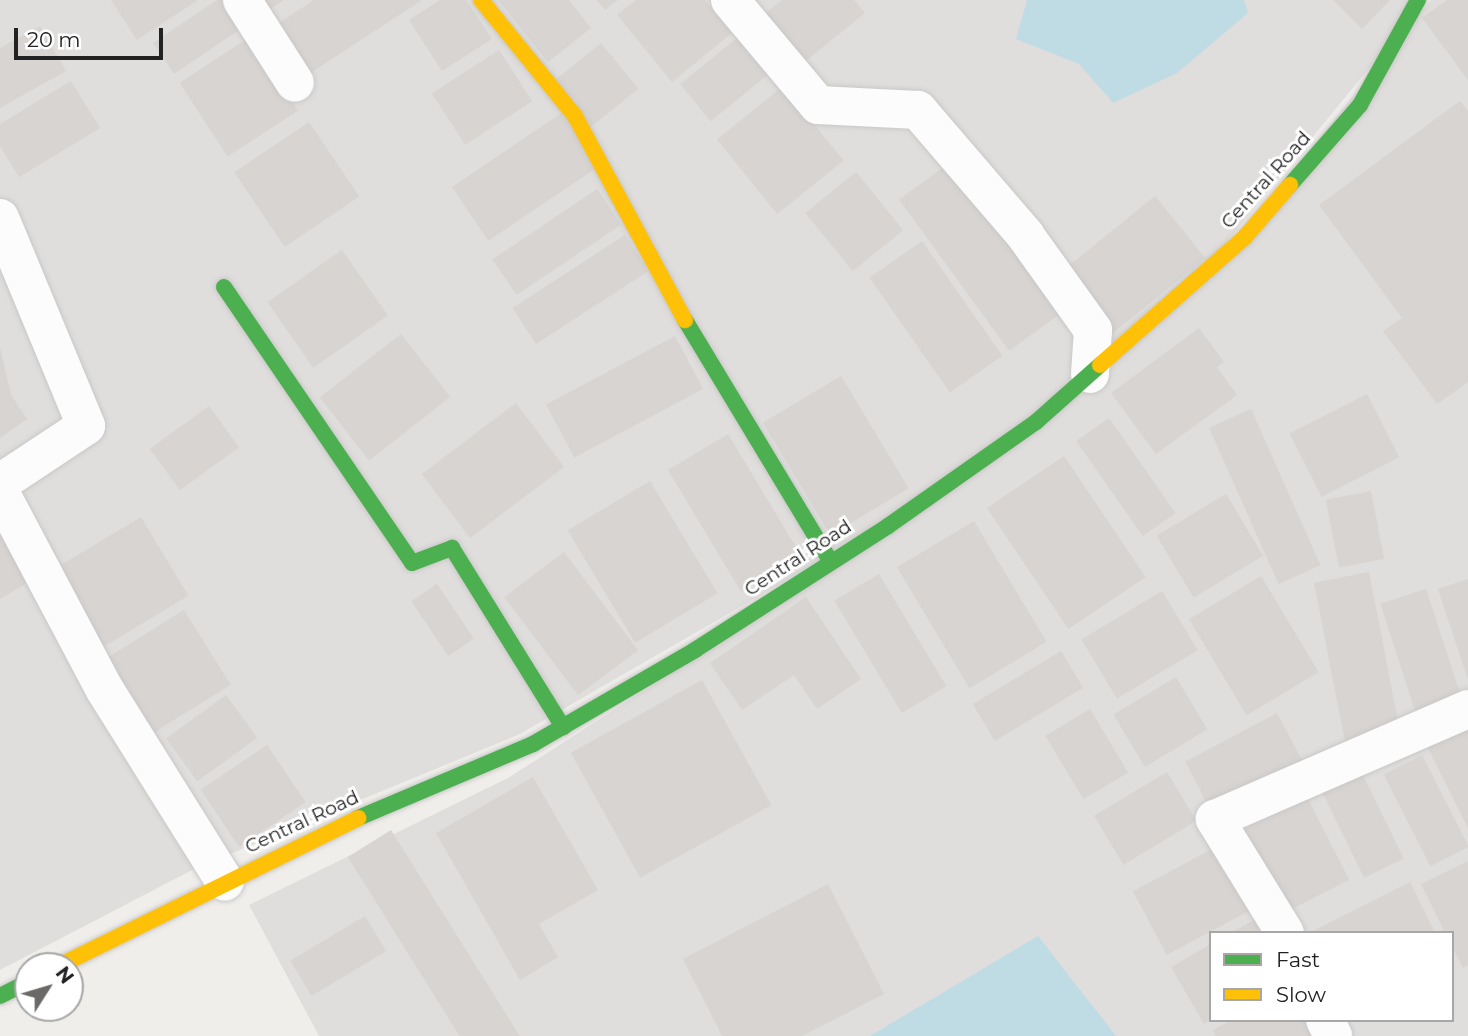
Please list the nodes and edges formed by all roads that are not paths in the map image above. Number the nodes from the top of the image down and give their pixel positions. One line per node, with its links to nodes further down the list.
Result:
1 (242, 0): 5 (street)
2 (481, 0): 11 (street)
3 (730, 0): 8 (street)
4 (1418, 0): 8 (street, Central Road)
5 (295, 83)
6 (0, 218): 9 (street)
7 (224, 287): 13 (street)
8 (1090, 374): 11 (street, Central Road)
9 (0, 483)
10 (0, 492): 14 (street)
11 (830, 560): 13 (street, Central Road)
12 (1468, 709): 15 (street)
13 (563, 727): 14 (street, Central Road)
14 (225, 882): 16 (street, Central Road)
15 (1284, 931)
16 (84, 954)

